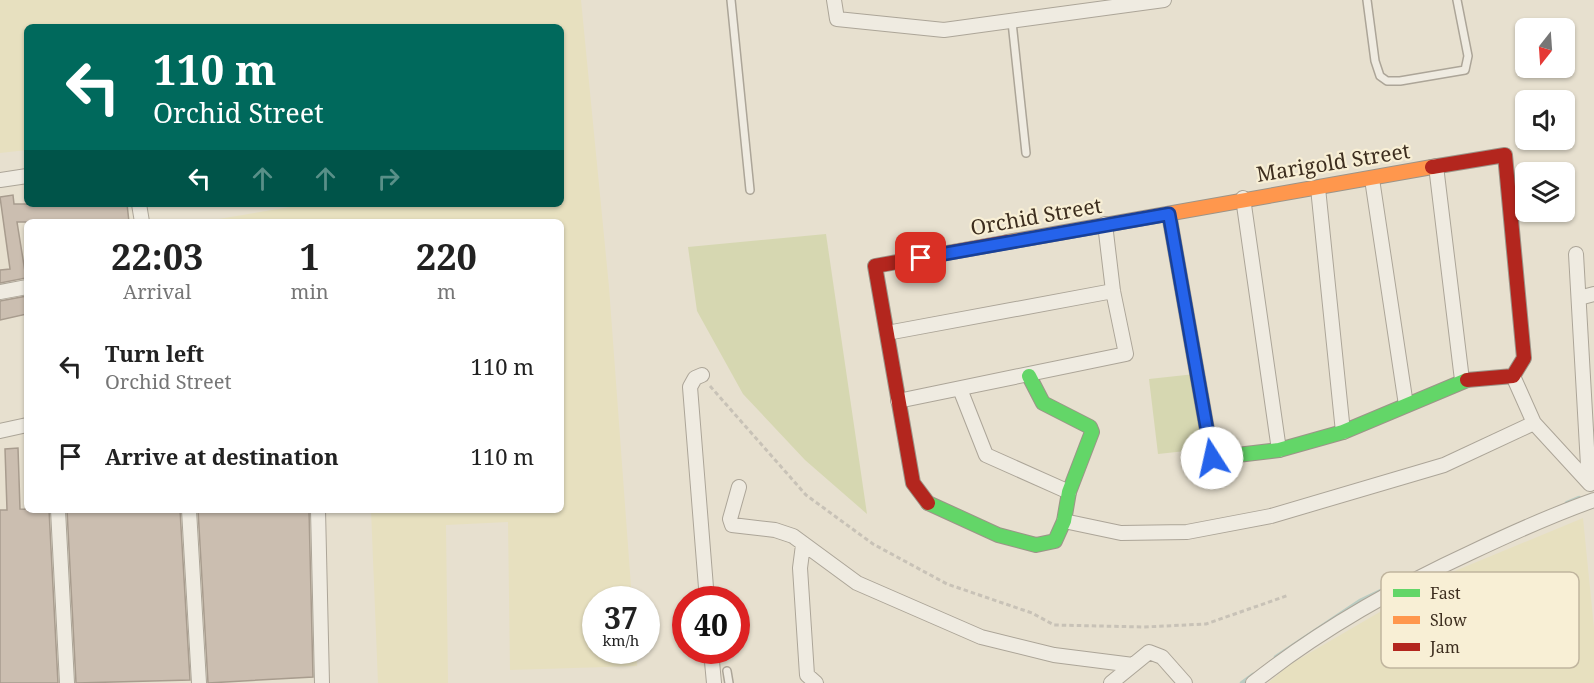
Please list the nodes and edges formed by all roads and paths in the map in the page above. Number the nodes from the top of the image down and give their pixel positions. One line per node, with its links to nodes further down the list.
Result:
1 (731, 0): 13 (lane)
2 (834, 0): 6 (street)
3 (1164, 0): 6 (street)
4 (1367, 0): 5 (lane)
5 (1457, 0)
6 (1012, 22): 7 (lane)
7 (1026, 153)
8 (1436, 166): 10 (street, Marigold Street); 26 (street, Marigold Street); 27 (street)
9 (24, 176): 11 (street)
10 (1372, 179): 12 (street, Marigold Street); 31 (street)
11 (0, 180)
12 (1318, 188): 14 (street, Marigold Street); 35 (street)
13 (750, 190)
14 (1243, 198): 15 (street, Marigold Street); 36 (street)
15 (1169, 214): 16 (street, Orchid Street); 36 (street)
16 (1105, 224): 19 (street); 23 (street, Orchid Street)
17 (1576, 254): 22 (street)
18 (24, 288): 20 (street)
19 (1113, 291): 23 (street); 25 (street)
20 (0, 292)
21 (1594, 294): 22 (street)
22 (1578, 298): 30 (street)
23 (887, 333): 29 (street)
24 (702, 375): 47 (street); 48 (path)
25 (1029, 376): 28 (street); 39 (street)
26 (1513, 376): 27 (street); 32 (street)
27 (1462, 380): 31 (street)
28 (960, 389): 29 (street); 39 (street)
29 (898, 400): 44 (street)
30 (1589, 401): 37 (street)
31 (1406, 405): 35 (street)
32 (1534, 423): 37 (street); 44 (street)
33 (24, 426): 34 (street)
34 (0, 431)
35 (1343, 432): 36 (street)
36 (1279, 450)
37 (1591, 485)
38 (739, 487): 45 (street)
39 (1069, 492): 44 (street)
40 (1594, 500): 46 (street)
41 (58, 513): 53 (street)
42 (189, 513): 54 (street)
43 (318, 513): 55 (street)
44 (1064, 521)
45 (802, 545): 51 (street); 58 (street)
46 (1430, 572)
47 (706, 586)
48 (1289, 596)
49 (1381, 596): 61 (street)
50 (712, 664): 56 (street)
51 (1133, 664): 59 (street); 60 (street)
52 (727, 670): 57 (lane)
53 (67, 683)
54 (199, 683)
55 (322, 683)
56 (714, 683)
57 (729, 683)
58 (816, 683)
59 (1111, 683)
60 (1185, 683)
61 (1253, 683)

